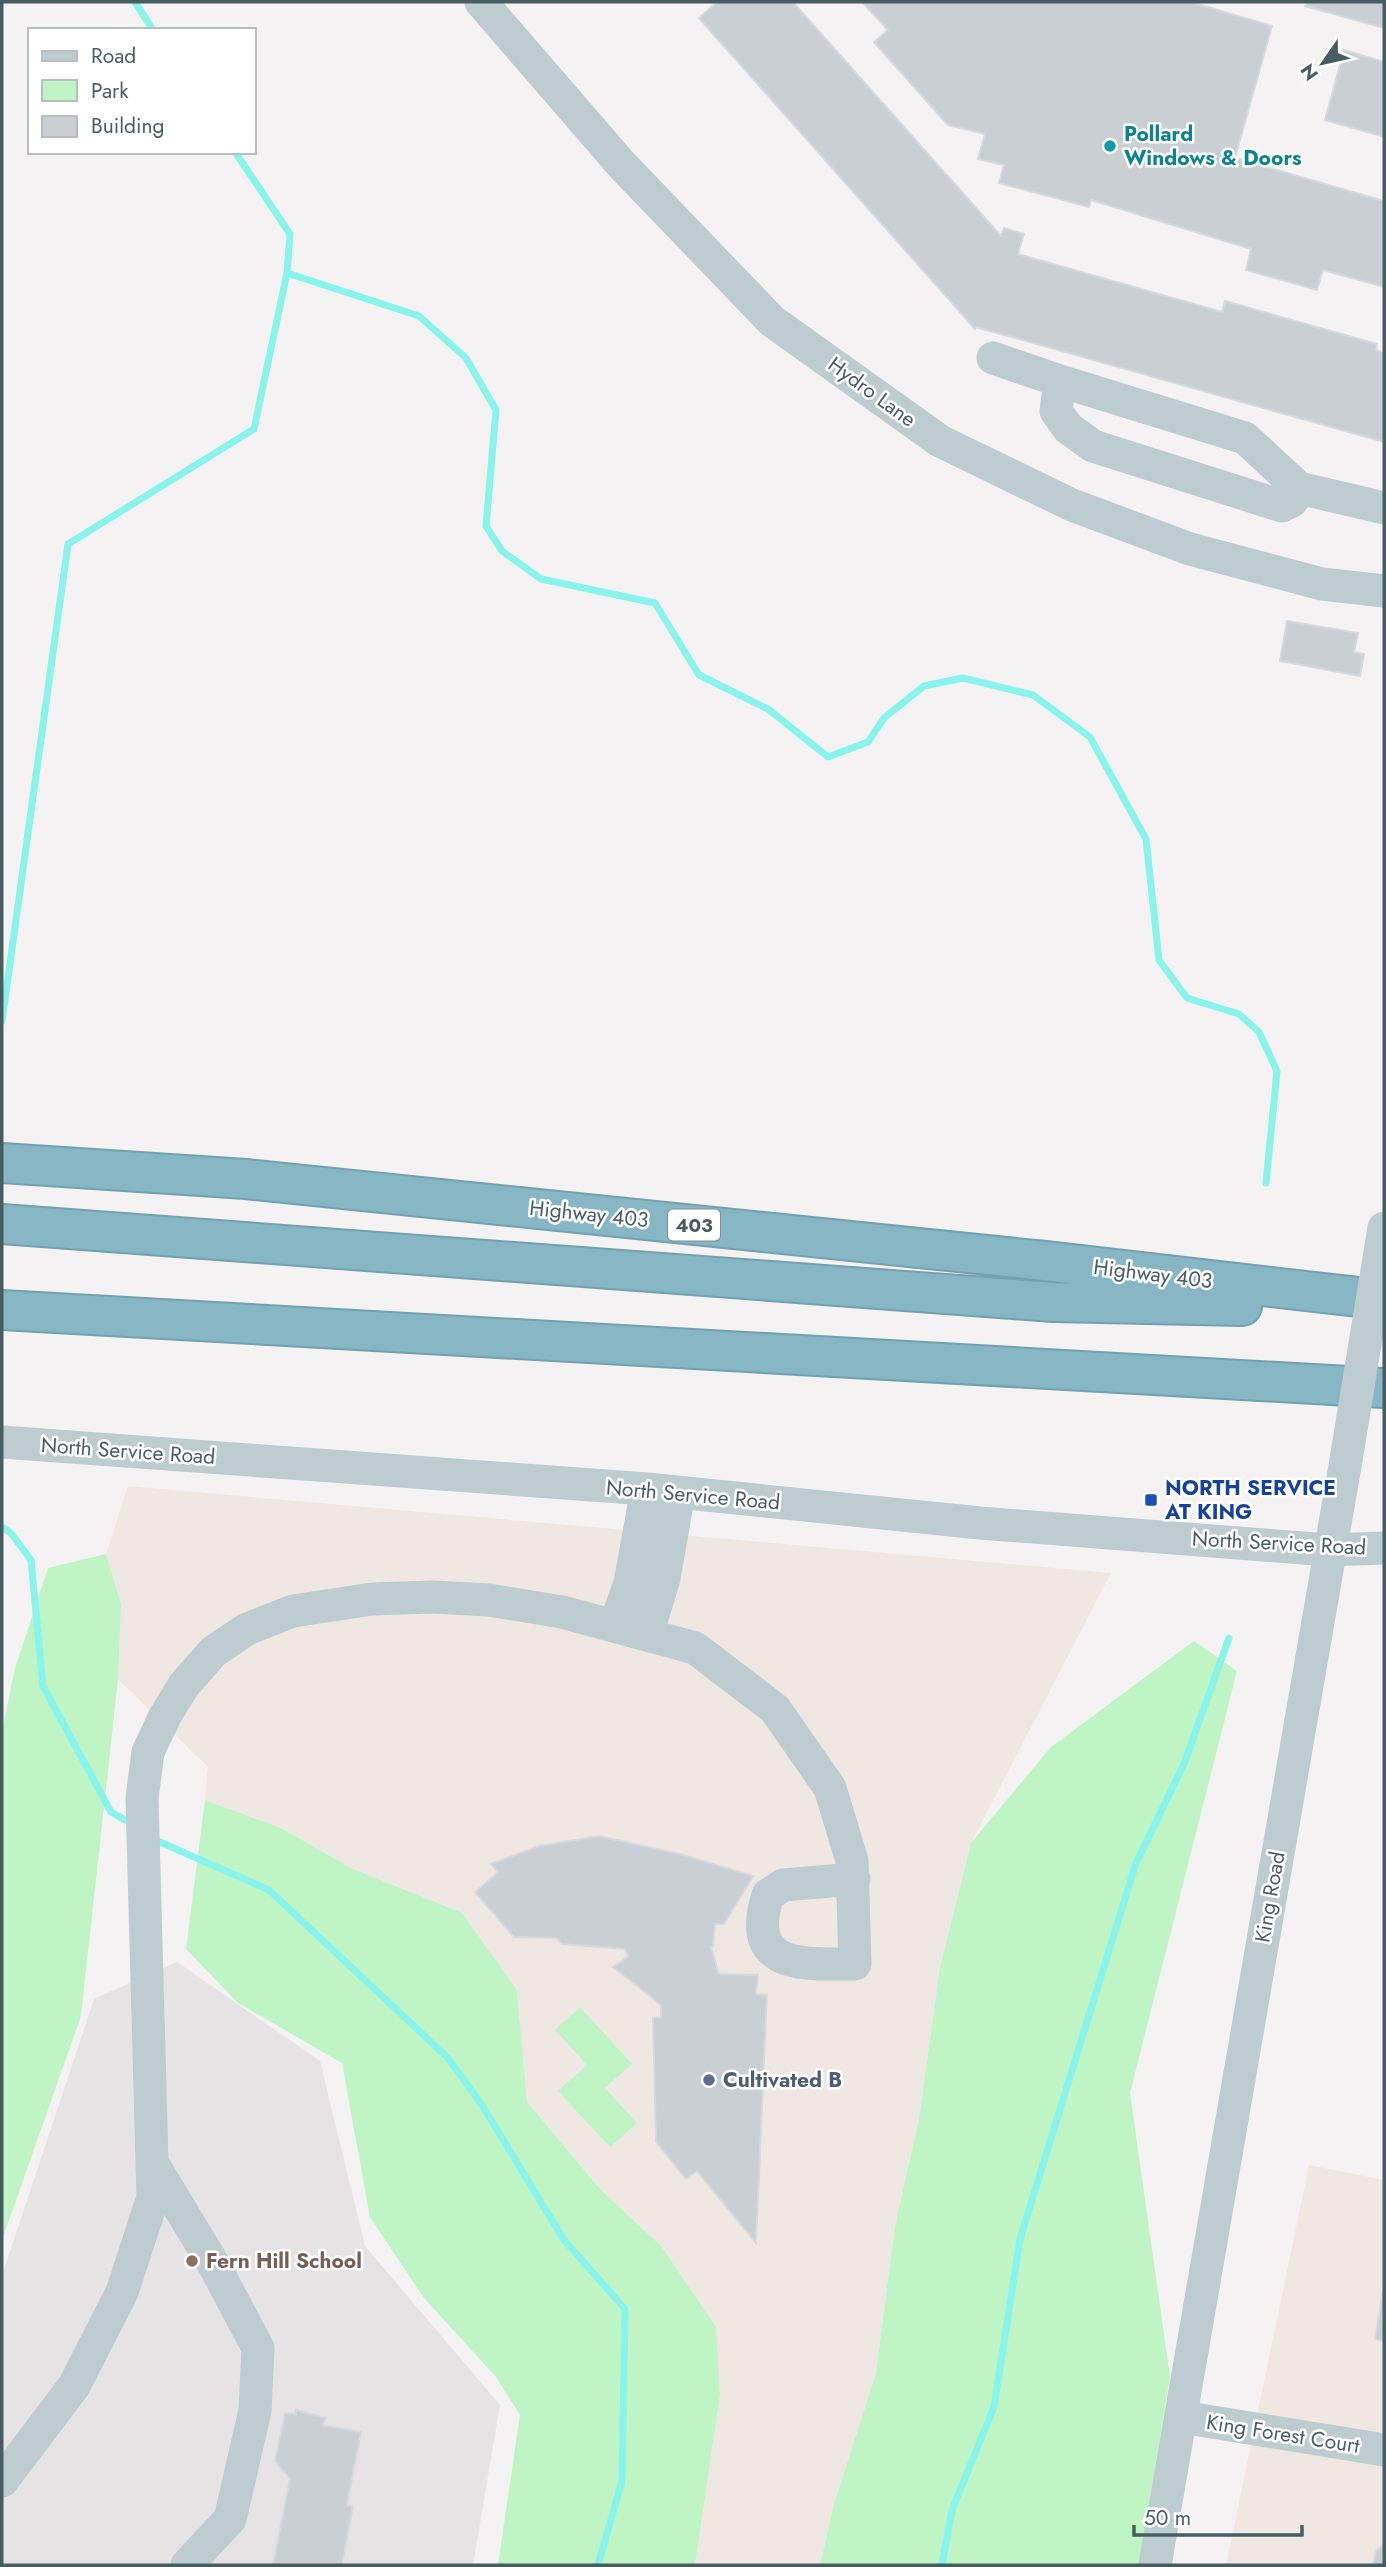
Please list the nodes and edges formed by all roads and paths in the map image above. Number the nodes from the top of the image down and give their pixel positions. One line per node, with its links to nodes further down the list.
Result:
1 (481, 2): 6 (street, Hydro Lane)
2 (993, 358): 3 (street)
3 (1060, 380): 4 (street); 4 (street)
4 (1299, 488): 5 (street)
5 (1384, 508)
6 (1384, 592)
7 (2, 1163): 10 (highway, Highway 403 / 403)
8 (2, 1224): 11 (highway)
9 (1384, 1228): 18 (street, King Road, bridge)
10 (1384, 1300)
11 (1384, 1309)
12 (2, 1310): 13 (highway)
13 (1384, 1388)
14 (2, 1442): 15 (street, North Service Road)
15 (647, 1489): 16 (street, North Service Road); 19 (street)
16 (680, 1493): 18 (street, North Service Road); 20 (street)
17 (1384, 1548): 18 (street, North Service Road)
18 (1329, 1550): 23 (street, King Road)
19 (614, 1626): 20 (street); 22 (street)
20 (647, 1635): 21 (street)
21 (854, 1879)
22 (152, 2162): 25 (street); 26 (street)
23 (1182, 2417): 24 (street, King Forest Court); 27 (street, King Road)
24 (1384, 2450)
25 (2, 2481)
26 (187, 2565)
27 (1155, 2565)

